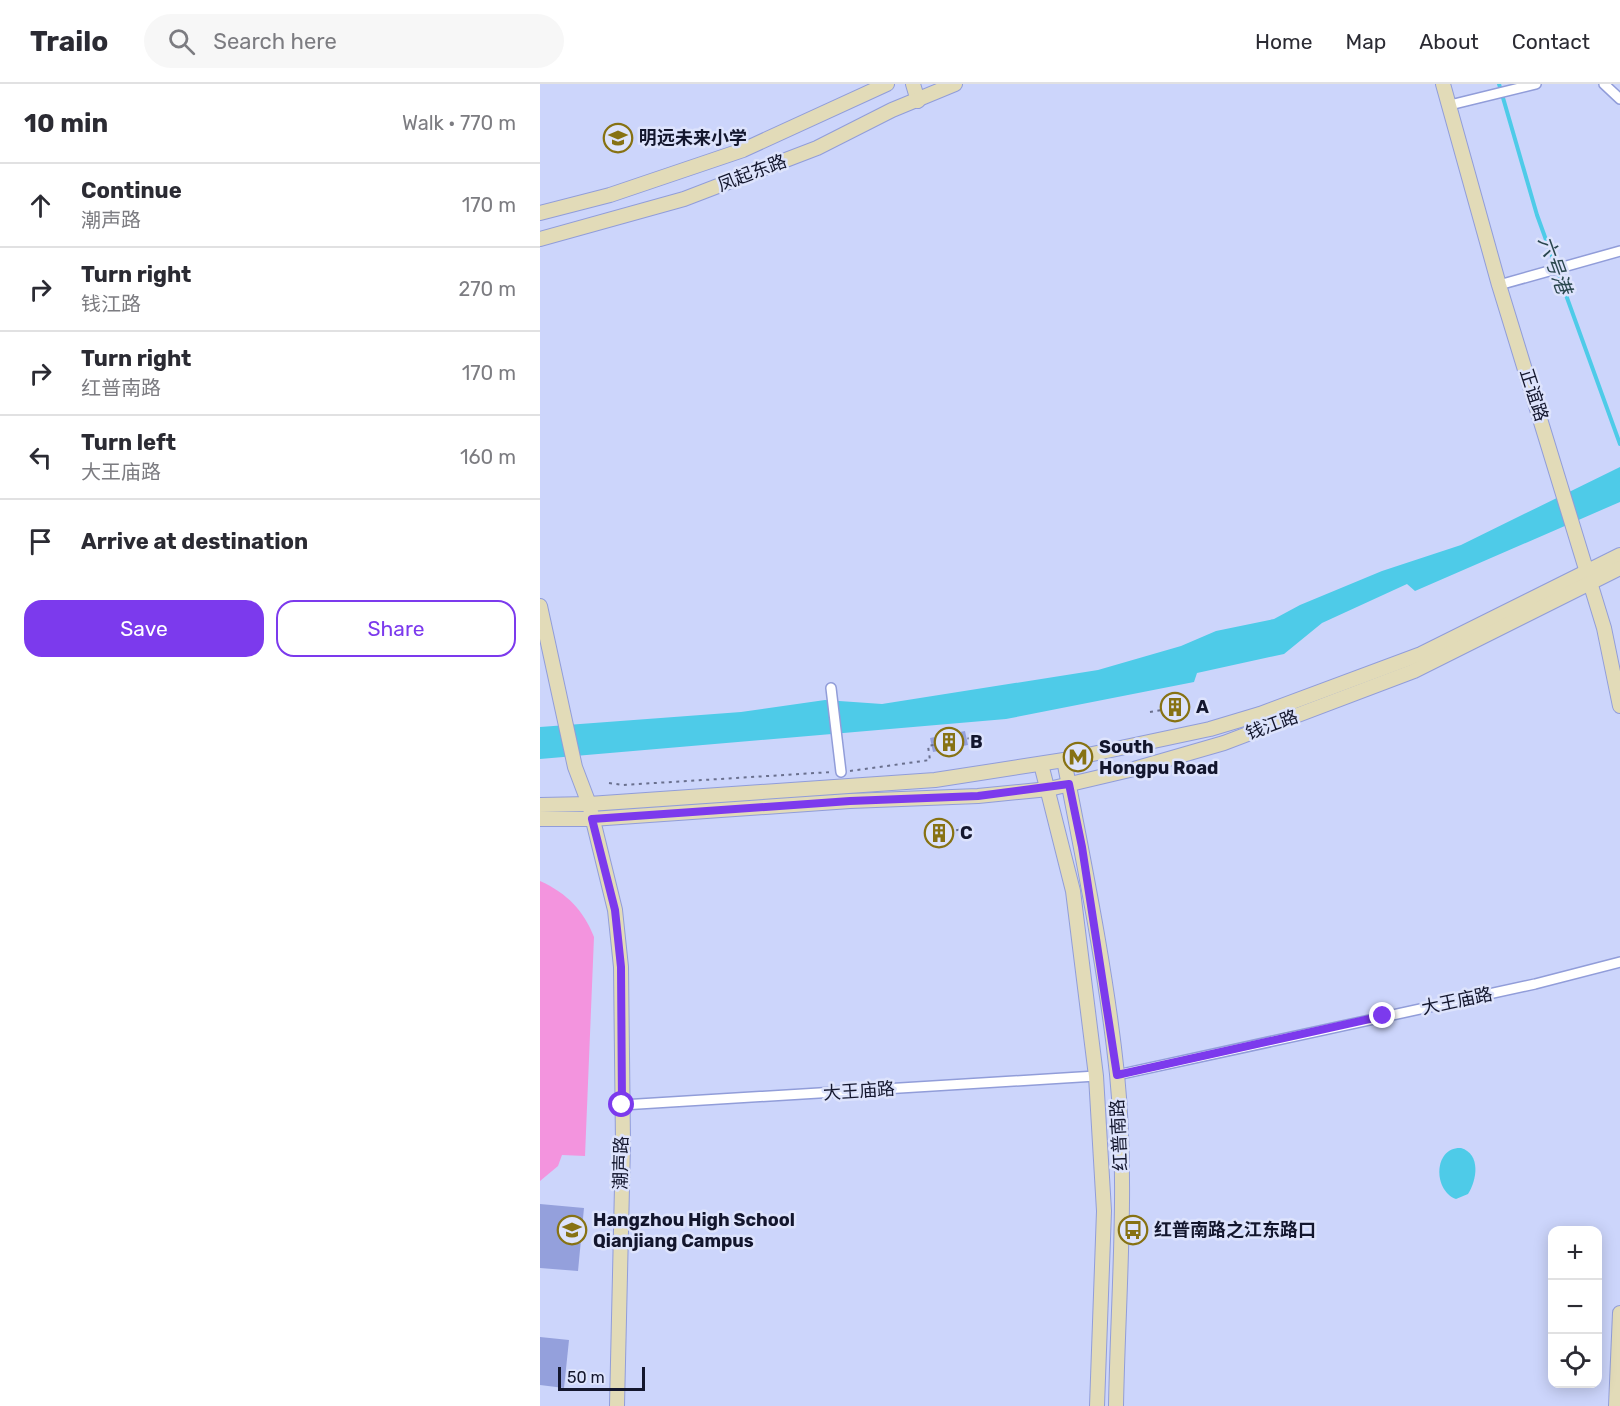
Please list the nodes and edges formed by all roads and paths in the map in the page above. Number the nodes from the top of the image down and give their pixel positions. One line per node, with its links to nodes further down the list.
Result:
1 (887, 84): 10 (main road); 11 (main road, 凤起东路)
2 (913, 84): 8 (main road)
3 (955, 84): 8 (main road, 凤起东路)
4 (1443, 84): 9 (main road, 正谊路)
5 (1536, 84): 9 (street)
6 (1604, 84): 7 (street)
7 (1620, 99)
8 (918, 101): 10 (main road, 凤起东路)
9 (1450, 105): 14 (main road, 正谊路)
10 (892, 110): 12 (main road, 凤起东路)
11 (540, 213)
12 (540, 239)
13 (1620, 251): 14 (street)
14 (1499, 285): 17 (main road, 正谊路)
15 (1620, 555): 17 (main road, 钱江路)
16 (1620, 568): 17 (main road, 钱江路)
17 (1588, 577): 21 (main road, 正谊路); 24 (main road, 钱江路); 28 (main road, 钱江路)
18 (540, 606): 30 (main road, 潮声路)
19 (831, 688): 26 (street)
20 (1185, 706): 22 (path)
21 (1620, 706)
22 (1150, 712)
23 (976, 737): 26 (path)
24 (1064, 760): 25 (main road, 钱江路); 28 (main road, 红普南路)
25 (1041, 764): 29 (main road, 红普南路); 30 (main road, 钱江路)
26 (841, 772): 27 (path)
27 (609, 783)
28 (1069, 784): 29 (main road, 钱江路); 37 (main road, 红普南路)
29 (1048, 789): 33 (main road, 钱江路); 38 (main road, 红普南路)
30 (589, 804): 31 (main road, 钱江路); 33 (main road, 潮声路)
31 (540, 806)
32 (540, 819): 33 (main road, 钱江路)
33 (592, 819): 39 (main road, 潮声路)
34 (969, 828): 35 (path)
35 (934, 834)
36 (1620, 962): 37 (street, 大王庙路)
37 (1117, 1075): 43 (main road, 红普南路)
38 (1095, 1076): 39 (street, 大王庙路); 42 (main road, 红普南路)
39 (622, 1105): 41 (main road, 潮声路)
40 (1620, 1313): 44 (main road)
41 (617, 1406)
42 (1097, 1406)
43 (1116, 1406)
44 (1616, 1406)

